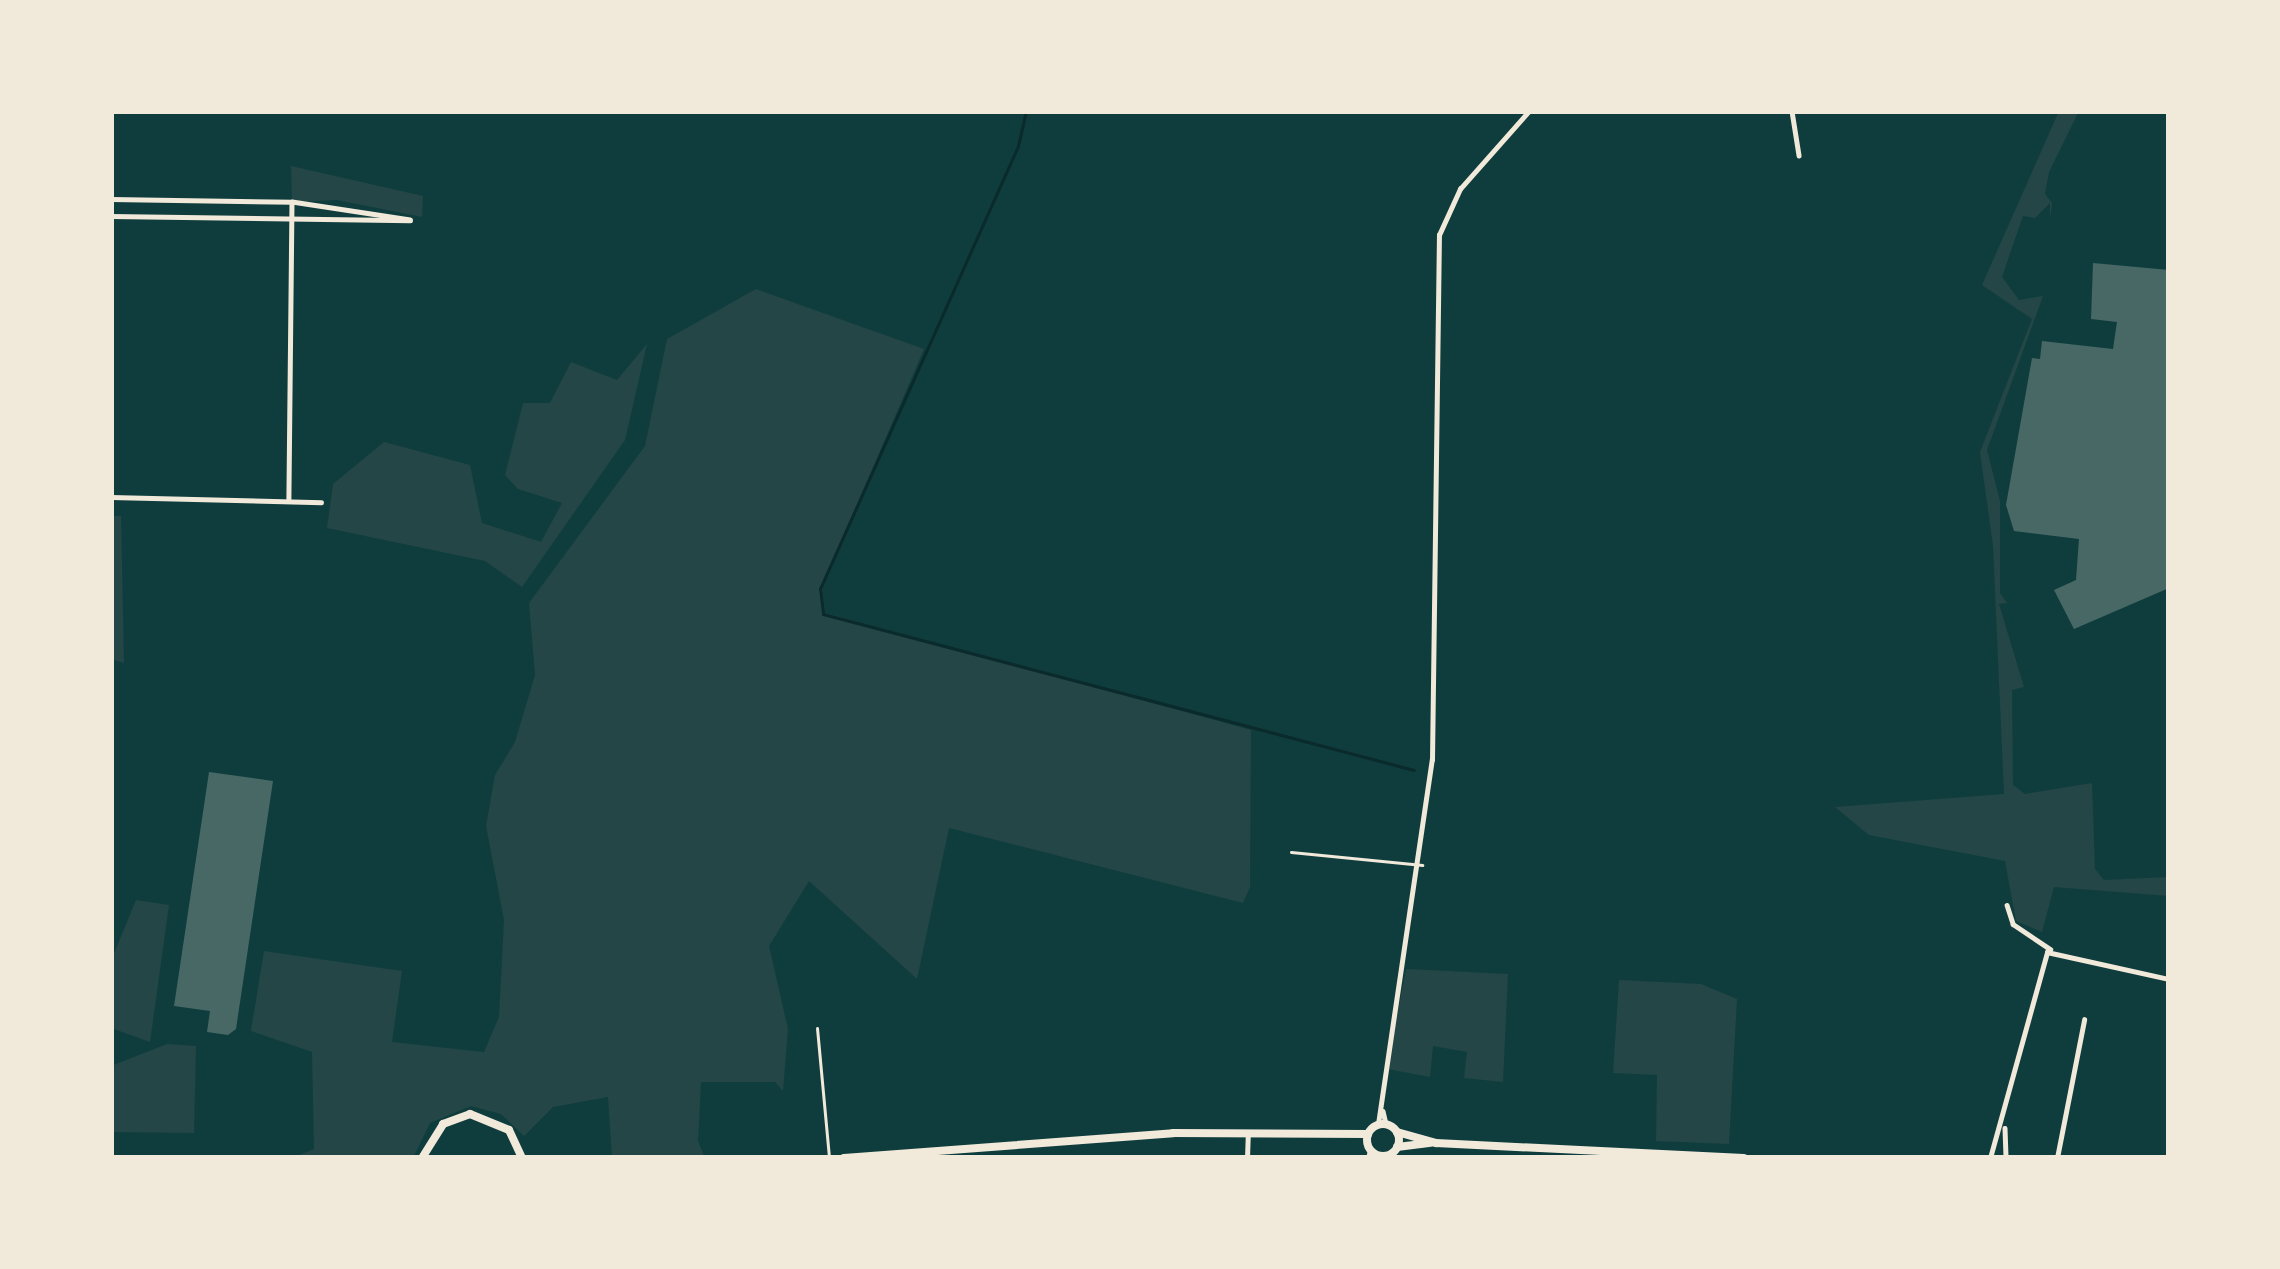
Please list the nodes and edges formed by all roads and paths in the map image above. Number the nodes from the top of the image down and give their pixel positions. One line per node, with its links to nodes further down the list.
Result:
1 (1528, 111): 12 (street)
2 (1792, 111): 3 (street)
3 (1799, 154)
4 (111, 199): 5 (street)
5 (292, 202): 7 (street); 7 (street)
6 (111, 216): 7 (street)
7 (292, 218): 9 (street)
8 (111, 497): 9 (street)
9 (289, 501): 10 (street)
10 (321, 502)
11 (1291, 852): 12 (lane)
12 (1422, 865): 18 (street)
13 (2007, 905): 14 (street)
14 (2050, 950): 15 (street); 19 (street)
15 (2169, 979)
16 (2084, 1020): 35 (street)
17 (818, 1028): 28 (lane)
18 (1382, 1124): 20 (main road); 25 (main road)
19 (2005, 1124): 33 (street); 34 (street)
20 (1397, 1132): 23 (main road); 24 (main road)
21 (1248, 1133): 22 (main road); 25 (main road); 31 (street)
22 (1018, 1141): 29 (main road); 30 (street)
23 (1433, 1142): 24 (main road); 32 (main road)
24 (1397, 1147): 25 (main road)
25 (1372, 1150)
26 (422, 1158): 27 (main road)
27 (523, 1158)
28 (829, 1158)
29 (844, 1158)
30 (1016, 1158)
31 (1247, 1158)
32 (1744, 1158)
33 (1990, 1158)
34 (2006, 1158)
35 (2057, 1158)

